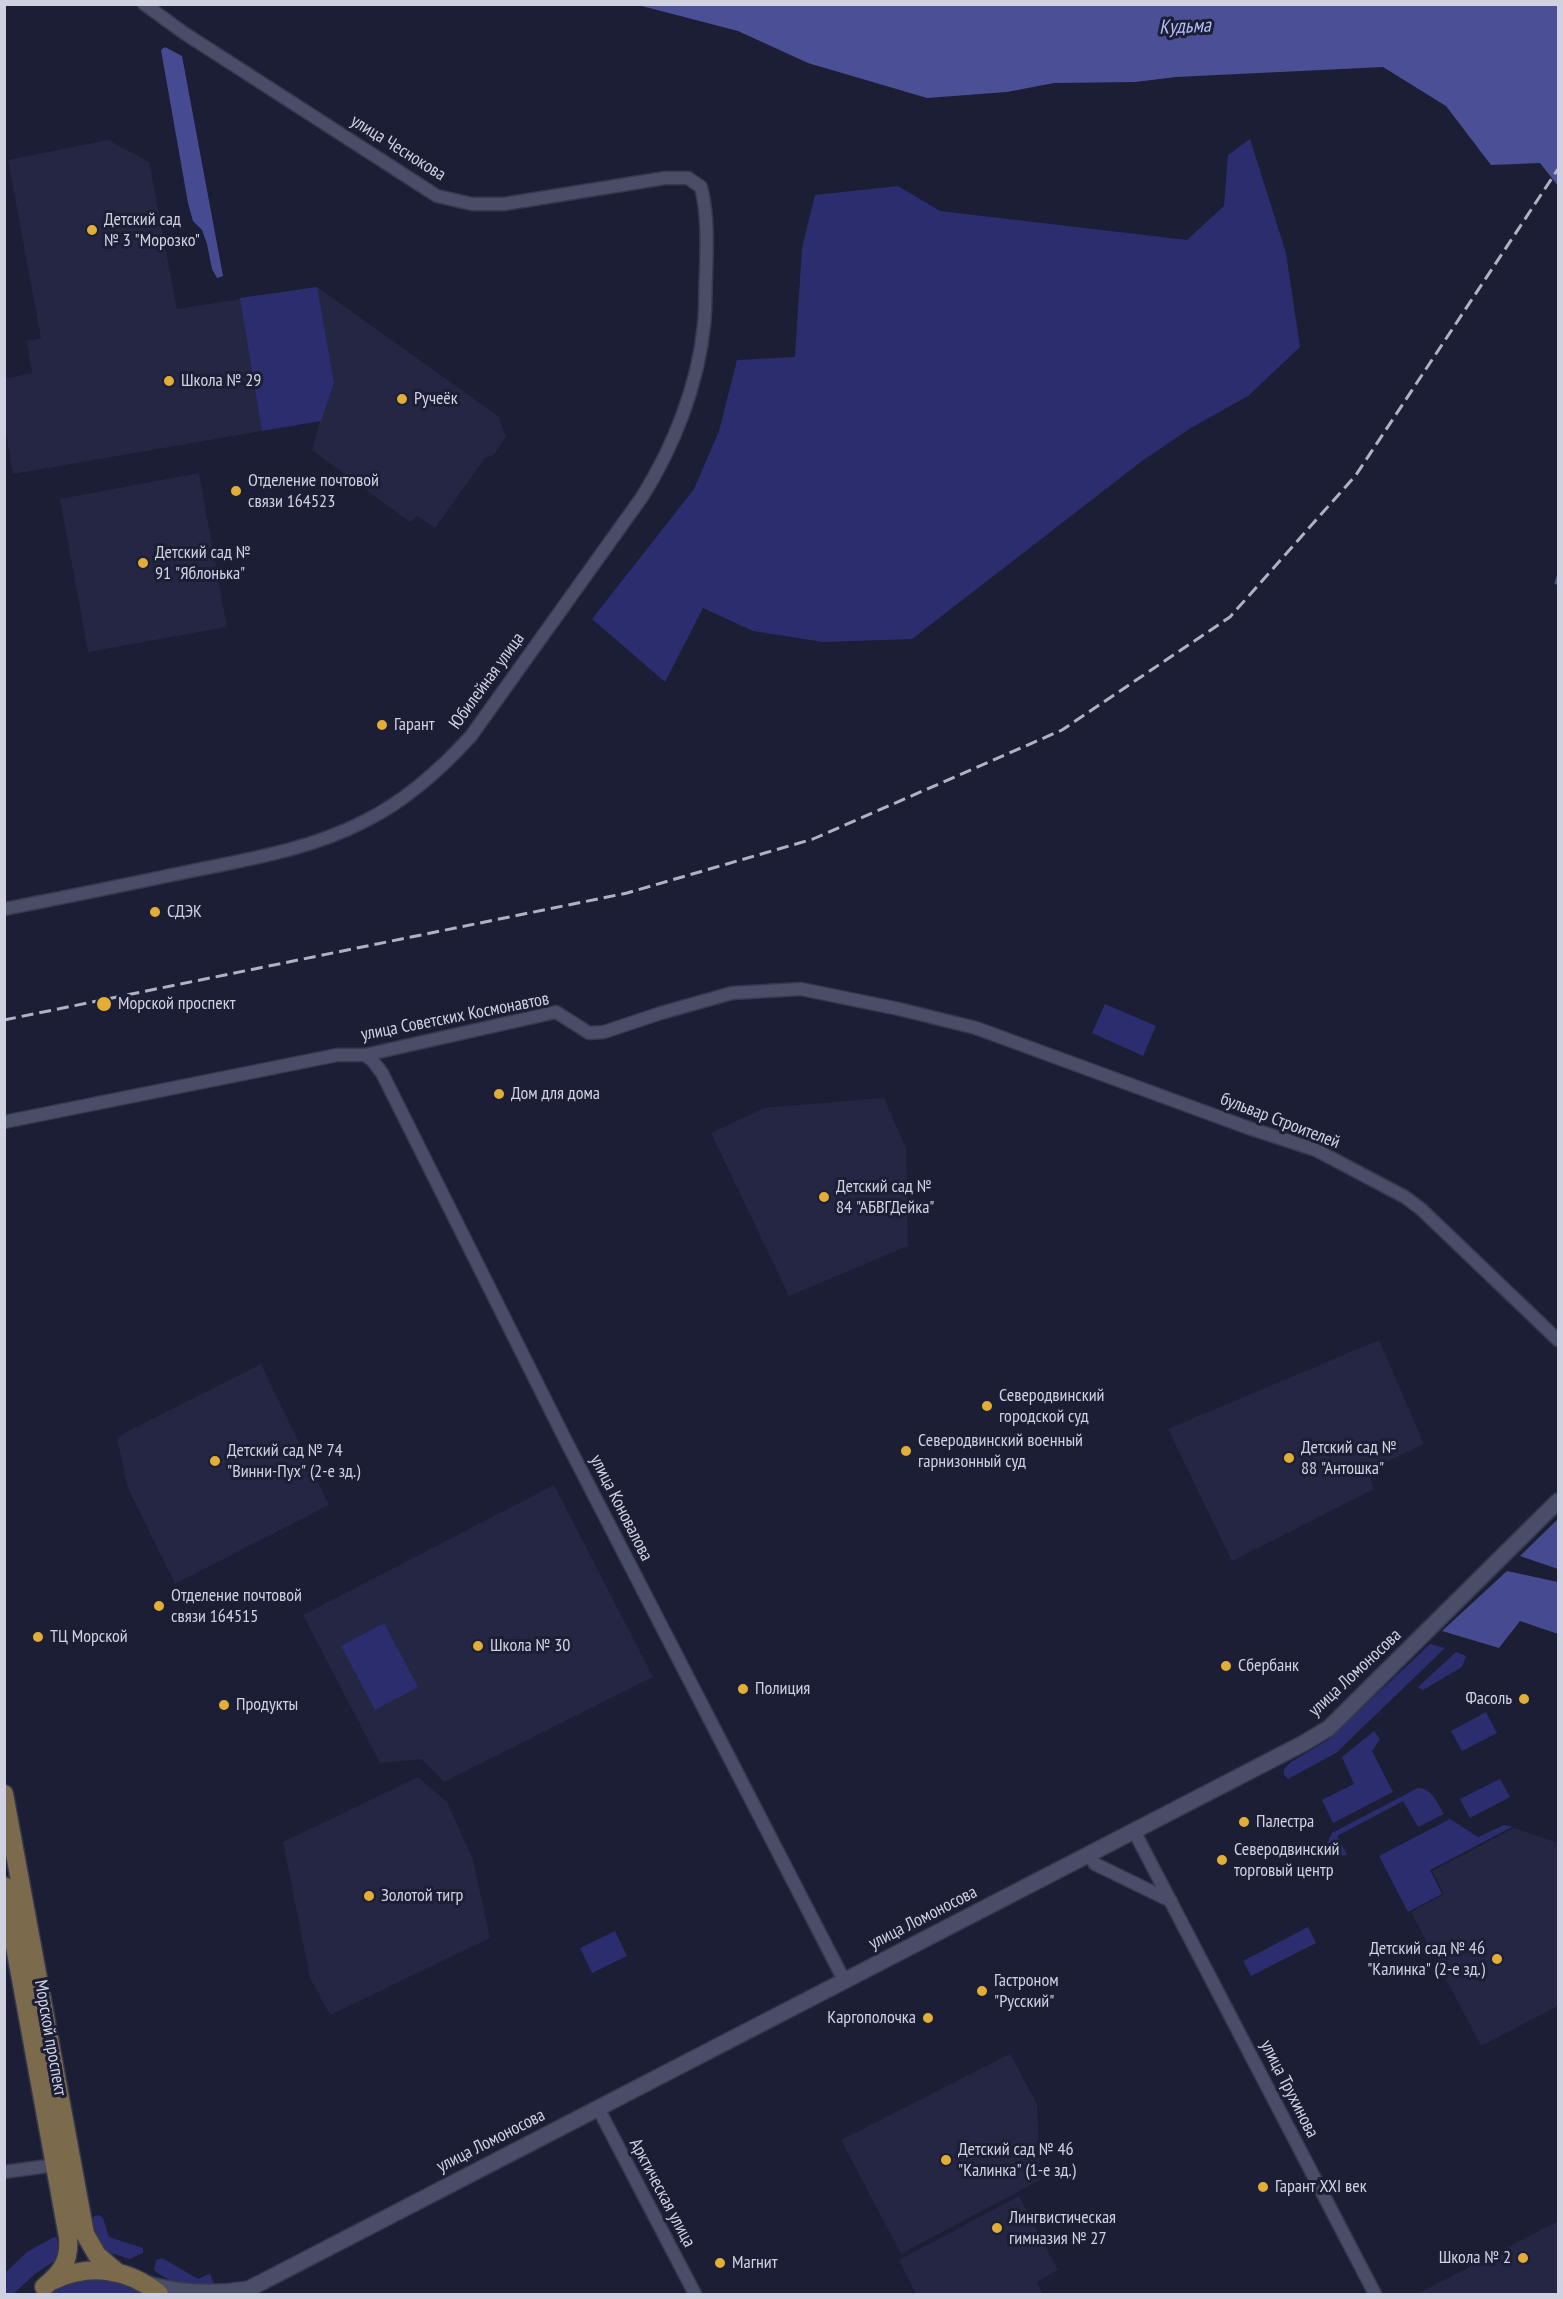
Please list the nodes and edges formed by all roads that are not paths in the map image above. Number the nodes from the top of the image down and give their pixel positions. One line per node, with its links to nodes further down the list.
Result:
1 (144, 4): 2 (street, улица Чеснокова)
2 (701, 186): 3 (street, Юбилейная улица)
3 (4, 909)
4 (976, 1028): 5 (street, улица Советских Космонавтов); 7 (street, бульвар Строителей)
5 (364, 1055): 6 (street, улица Советских Космонавтов); 14 (street, улица Коновалова)
6 (4, 1122)
7 (1558, 1340)
8 (1558, 1501): 10 (street, улица Ломоносова)
9 (4, 1794): 16 (main road, Морской проспект)
10 (1134, 1831): 11 (street, улица Ломоносова); 13 (street, улица Трухинова)
11 (1089, 1855): 13 (street); 14 (street, улица Ломоносова)
12 (4, 1886): 16 (main road, Морской проспект)
13 (1171, 1901): 23 (street, улица Трухинова)
14 (844, 1980): 15 (street, улица Ломоносова)
15 (597, 2108): 21 (street, улица Ломоносова); 22 (street, Арктическая улица)
16 (64, 2164): 17 (street); 18 (main road, Морской проспект); 20 (main road, Морской проспект)
17 (4, 2172)
18 (117, 2272): 19 (main road); 20 (main road)
19 (152, 2289): 21 (street)
20 (40, 2291)
21 (244, 2292)
22 (695, 2295)
23 (1376, 2295)

